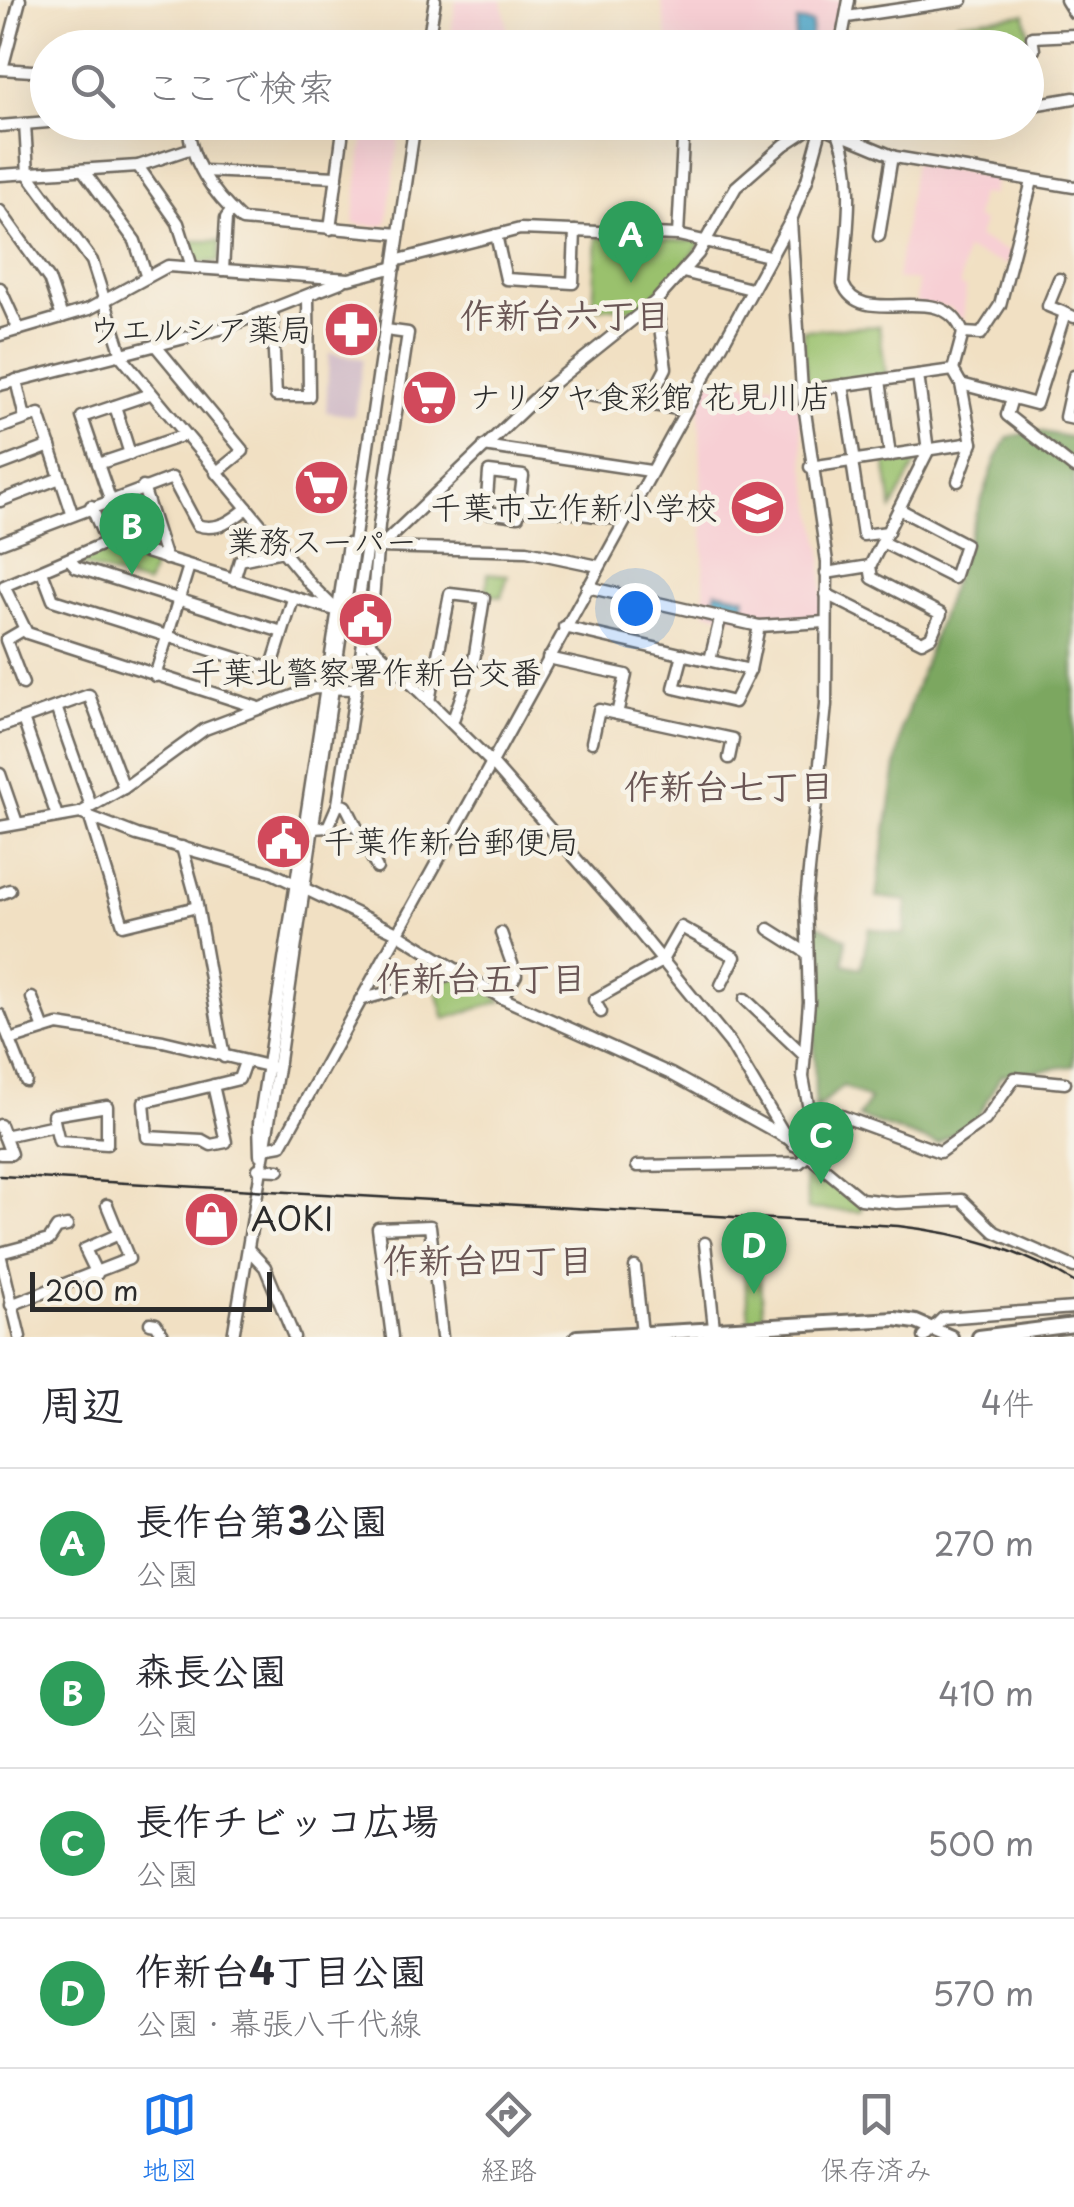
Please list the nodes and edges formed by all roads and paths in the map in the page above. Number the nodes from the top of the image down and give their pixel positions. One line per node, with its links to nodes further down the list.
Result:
1 (20, 0): 12 (street)
2 (435, 0): 8 (street)
3 (849, 0): 7 (street)
4 (962, 0): 7 (street)
5 (1066, 0): 6 (street)
6 (1074, 13)
7 (846, 18): 9 (street)
8 (430, 30)
9 (844, 30)
10 (1074, 34): 11 (street)
11 (1044, 36)
12 (1, 69): 13 (street)
13 (30, 71)
14 (1074, 98): 15 (street)
15 (1044, 103)
16 (25, 124): 17 (street); 18 (street); 32 (street)
17 (30, 124)
18 (0, 126)
19 (189, 140): 27 (street)
20 (341, 140): 34 (street)
21 (413, 140): 42 (street)
22 (683, 140): 43 (street)
23 (800, 140): 46 (street)
24 (817, 140): 39 (street)
25 (841, 140): 65 (street)
26 (852, 140): 28 (street)
27 (189, 149): 29 (street); 31 (street)
28 (892, 156): 35 (street); 45 (street)
29 (138, 166): 30 (street); 49 (street)
30 (83, 170): 32 (street); 52 (street)
31 (204, 171): 34 (street); 37 (street)
32 (28, 174): 33 (street); 58 (street)
33 (0, 175)
34 (337, 177): 40 (street)
35 (1032, 181): 36 (street); 65 (street)
36 (1074, 187)
37 (232, 210): 40 (street); 50 (street)
38 (0, 211): 62 (street)
39 (790, 220): 47 (street); 77 (street)
40 (330, 230): 42 (street)
41 (575, 231): 43 (street); 44 (street); 44 (street)
42 (400, 234): 48 (street)
43 (678, 235): 46 (street)
44 (496, 236): 48 (street)
45 (878, 236)
46 (707, 240): 47 (street); 51 (street)
47 (769, 256): 56 (street)
48 (395, 264): 53 (street); 64 (street)
49 (192, 267): 50 (street); 52 (street)
50 (223, 270): 53 (street)
51 (684, 272): 56 (street); 59 (street)
52 (146, 275): 58 (street)
53 (349, 279): 57 (street)
54 (1059, 280): 61 (street)
55 (0, 288): 63 (street)
56 (751, 289): 83 (street)
57 (308, 296): 60 (street); 60 (street)
58 (105, 300): 62 (street); 68 (street)
59 (656, 300): 81 (street); 90 (street)
60 (272, 309): 67 (street)
61 (1069, 315): 80 (street)
62 (62, 317): 63 (street)
63 (19, 330): 66 (street)
64 (386, 330): 92 (street); 94 (street)
65 (963, 333): 69 (street)
66 (0, 335)
67 (155, 346): 68 (street); 102 (street)
68 (121, 355): 72 (street); 78 (street)
69 (953, 370): 70 (street); 75 (street)
70 (918, 375): 73 (street); 91 (street)
71 (1074, 376): 85 (street)
72 (16, 380): 76 (street); 84 (street)
73 (880, 380): 74 (street); 95 (street)
74 (843, 384): 77 (street); 96 (street)
75 (962, 384): 80 (street); 88 (street)
76 (0, 385)
77 (802, 391): 99 (street)
78 (150, 394): 82 (street); 87 (street)
79 (588, 395): 81 (street)
80 (1012, 398): 100 (street)
81 (648, 403): 83 (street)
82 (115, 406): 93 (street); 97 (street)
83 (685, 410): 101 (street)
84 (26, 418): 86 (street); 89 (street)
85 (1074, 419)
86 (0, 428)
87 (185, 436): 93 (street); 102 (street)
88 (972, 442): 91 (street); 104 (street)
89 (50, 446): 98 (street); 103 (street)
90 (484, 446): 101 (street); 119 (street)
91 (928, 450): 95 (street); 111 (street)
92 (367, 453): 94 (street); 117 (street)
93 (130, 454): 97 (street)
94 (389, 456): 119 (street)
95 (890, 456): 96 (street)
96 (853, 461): 99 (street); 114 (street)
97 (98, 464): 106 (street)
98 (0, 466)
99 (810, 467): 127 (street)
100 (1074, 468)
101 (650, 471): 113 (street)
102 (216, 472): 110 (street)
103 (60, 478): 107 (street); 112 (street)
104 (958, 481)
105 (143, 487): 106 (street); 110 (street); 122 (street)
106 (110, 498): 109 (street)
107 (0, 501)
108 (519, 505): 108 (street); 113 (street)
109 (91, 506): 112 (street); 116 (street)
110 (247, 508): 120 (street)
111 (898, 509): 114 (street); 114 (street)
112 (72, 513): 115 (street)
113 (624, 520): 124 (street)
114 (885, 537): 125 (street)
115 (0, 543)
116 (107, 543): 121 (street); 122 (street)
117 (351, 543): 118 (street); 133 (street)
118 (367, 545): 119 (street); 119 (street)
119 (380, 548): 124 (street)
120 (283, 551): 128 (street); 133 (street)
121 (69, 559): 126 (street); 132 (street)
122 (166, 559): 123 (street)
123 (189, 566): 128 (street); 132 (street)
124 (598, 566): 129 (street)
125 (870, 566): 127 (street); 130 (street)
126 (42, 571): 138 (street); 140 (street)
127 (826, 574): 130 (street)
128 (234, 580): 131 (street)
129 (586, 587): 134 (street); 137 (street)
130 (826, 594): 135 (street)
131 (293, 599): 133 (street); 139 (street)
132 (179, 600): 139 (street); 140 (street)
133 (340, 614): 141 (street); 148 (street)
134 (720, 619): 136 (street); 144 (street)
135 (826, 622): 136 (street); 177 (street)
136 (760, 626): 145 (street)
137 (564, 627): 142 (street); 143 (street)
138 (23, 630): 146 (street); 147 (street)
139 (282, 632): 140 (street)
140 (167, 635): 146 (street)
141 (364, 636): 149 (street); 150 (street)
142 (684, 654): 144 (street); 145 (street)
143 (548, 658): 153 (street); 159 (street)
144 (710, 660): 145 (street)
145 (750, 670)
146 (155, 676): 152 (street)
147 (23, 684)
148 (329, 687): 149 (street); 152 (street); 160 (street)
149 (355, 689): 161 (street)
150 (429, 701): 155 (street); 155 (street)
151 (56, 707): 154 (street); 163 (street); 165 (street)
152 (256, 707): 163 (street)
153 (617, 714): 157 (street); 158 (street)
154 (23, 719): 156 (street); 166 (street)
155 (452, 722): 159 (street)
156 (0, 727)
157 (592, 742)
158 (730, 758)
159 (491, 762): 175 (street); 178 (street)
160 (318, 763): 161 (street); 169 (street); 172 (street)
161 (343, 767): 164 (street)
162 (0, 774): 167 (street)
163 (124, 788): 165 (street)
164 (338, 804): 169 (street); 171 (street)
165 (87, 812): 166 (street); 170 (street); 173 (street)
166 (57, 816): 167 (street)
167 (17, 823): 168 (street)
168 (0, 827)
169 (314, 828): 172 (street)
170 (182, 848): 172 (street); 173 (street)
171 (377, 868)
172 (300, 886): 175 (street); 192 (street)
173 (197, 907): 190 (street)
174 (770, 929): 177 (street)
175 (397, 932): 179 (street); 184 (street)
176 (501, 933): 182 (street)
177 (807, 953): 189 (street)
178 (661, 962): 180 (street); 185 (street); 199 (street)
179 (459, 972): 182 (street); 184 (street)
180 (721, 985)
181 (32, 998): 187 (street)
182 (502, 998): 199 (street)
183 (745, 999): 189 (street)
184 (360, 1000): 200 (street)
185 (601, 1012)
186 (0, 1016): 188 (street)
187 (44, 1029): 188 (street); 190 (street)
188 (10, 1040): 193 (street)
189 (805, 1056): 197 (street)
190 (224, 1057): 191 (street)
191 (245, 1062): 192 (street); 195 (street)
192 (273, 1067): 200 (street)
193 (26, 1080)
194 (1065, 1083): 197 (street)
195 (212, 1085): 195 (street)
196 (55, 1126): 196 (street); 198 (street)
197 (812, 1126): 199 (street)
198 (2, 1131): 201 (street)
199 (790, 1141): 202 (street)
200 (262, 1152): 204 (street)
201 (0, 1154)
202 (806, 1157): 203 (street); 215 (street)
203 (638, 1166)
204 (258, 1169): 205 (street); 210 (street)
205 (279, 1170)
206 (106, 1206): 208 (street)
207 (67, 1226): 211 (street)
208 (119, 1234): 216 (street); 216 (street)
209 (705, 1243): 221 (street)
210 (249, 1250): 228 (street); 229 (street)
211 (0, 1253): 217 (street)
212 (436, 1259): 213 (street); 213 (street); 231 (street)
213 (382, 1264): 230 (street)
214 (634, 1268): 223 (street)
215 (1074, 1268)
216 (96, 1274): 217 (street)
217 (11, 1305): 226 (street)
218 (1074, 1308): 225 (street)
219 (150, 1323): 227 (street)
220 (1074, 1325): 234 (main road)
221 (714, 1328): 222 (main road); 224 (main road)
222 (819, 1330): 225 (main road)
223 (642, 1333): 224 (main road); 232 (main road)
224 (662, 1334)
225 (928, 1334): 233 (main road)
226 (20, 1337)
227 (164, 1337)
228 (233, 1337)
229 (294, 1337)
230 (392, 1337)
231 (442, 1337)
232 (577, 1337)
233 (951, 1337)
234 (979, 1337)

